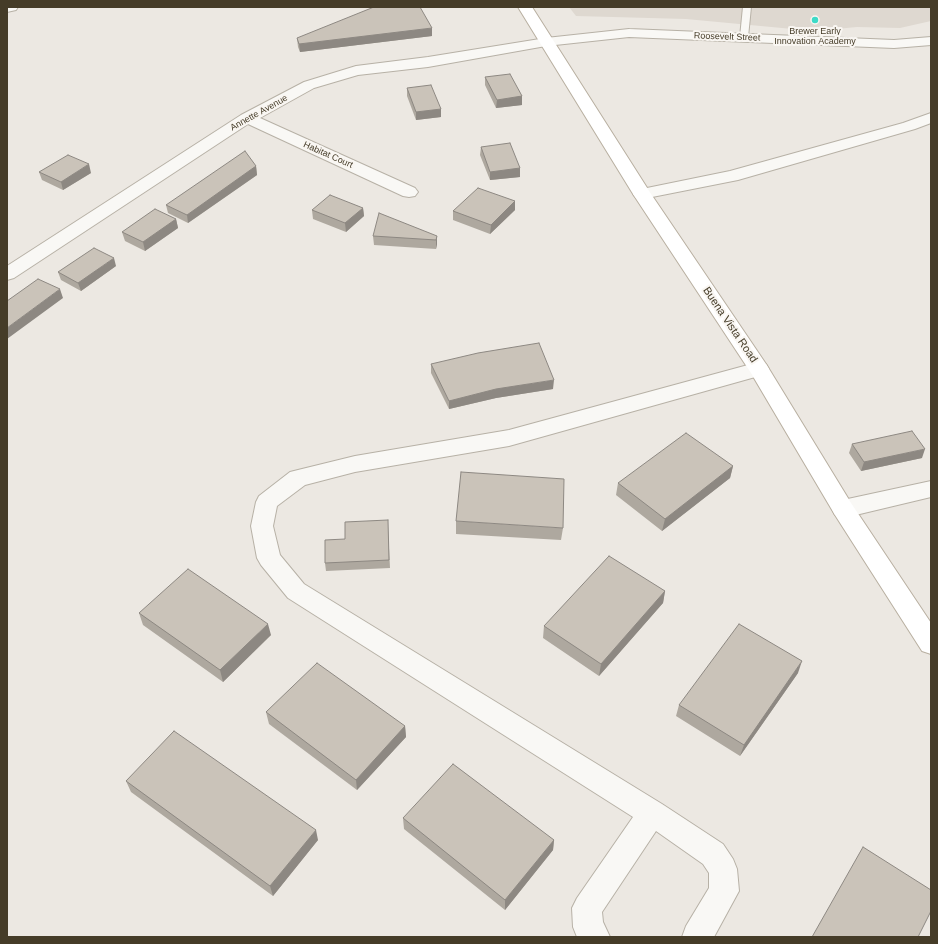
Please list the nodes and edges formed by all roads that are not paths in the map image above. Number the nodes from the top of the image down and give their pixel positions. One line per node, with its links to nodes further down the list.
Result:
1 (11, 7): 4 (street)
2 (525, 7): 7 (main road, Buena Vista Road)
3 (747, 7): 5 (lane)
4 (7, 8)
5 (744, 37): 6 (street, Roosevelt Street); 7 (street, Roosevelt Street)
6 (931, 41)
7 (546, 42): 8 (street, Annette Avenue); 11 (main road, Buena Vista Road)
8 (246, 118): 10 (street, Habitat Court); 12 (street, Annette Avenue)
9 (931, 118): 11 (street)
10 (409, 192)
11 (642, 194): 13 (main road, Buena Vista Road)
12 (7, 274)
13 (759, 368): 15 (main road, Buena Vista Road); 17 (street)
14 (931, 489): 15 (street)
15 (843, 509): 16 (main road, Buena Vista Road)
16 (931, 644)
17 (652, 813): 18 (street); 19 (street)
18 (595, 937)
19 (698, 937)

